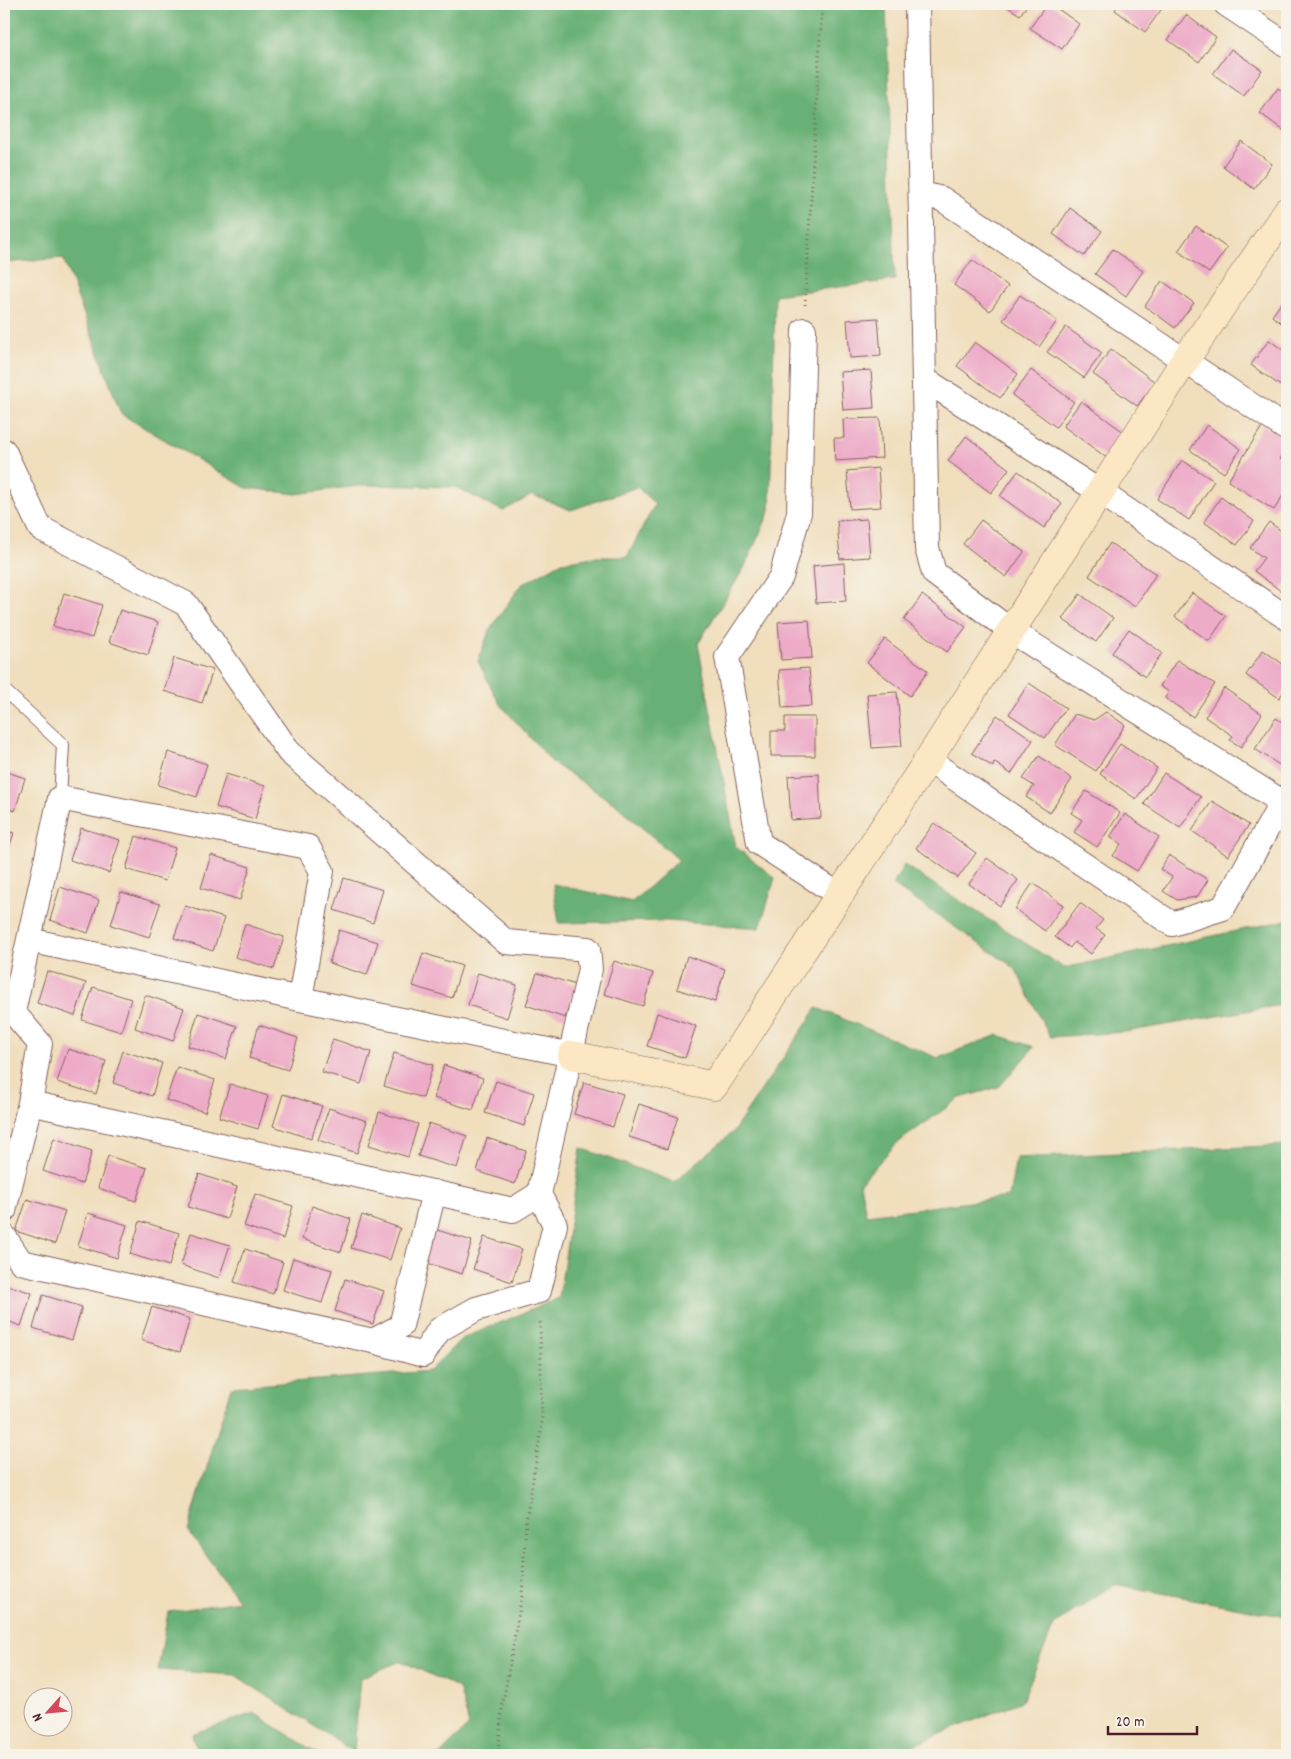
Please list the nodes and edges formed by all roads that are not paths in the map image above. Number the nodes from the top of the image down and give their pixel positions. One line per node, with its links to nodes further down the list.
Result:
1 (917, 4): 4 (street)
2 (1226, 4): 3 (street)
3 (1287, 44)
4 (921, 194): 7 (street); 8 (street)
5 (1283, 226): 7 (street)
6 (804, 330): 18 (street)
7 (1185, 360): 9 (street); 11 (street)
8 (924, 379): 11 (street); 13 (street)
9 (1287, 429)
10 (4, 451): 21 (street)
11 (1100, 492): 12 (street); 13 (street)
12 (1287, 618)
13 (1011, 631): 15 (street); 17 (street)
14 (4, 690): 16 (lane)
15 (928, 760): 17 (street); 18 (street)
16 (60, 798): 19 (street); 20 (street)
17 (1285, 801)
18 (839, 895): 21 (street)
19 (29, 940): 20 (street); 22 (street)
20 (300, 999): 21 (street)
21 (572, 1055): 24 (street)
22 (30, 1103): 23 (street); 25 (street)
23 (434, 1192): 24 (street); 27 (street)
24 (539, 1194): 27 (street)
25 (4, 1211)
26 (4, 1236): 27 (street)
27 (373, 1341)

